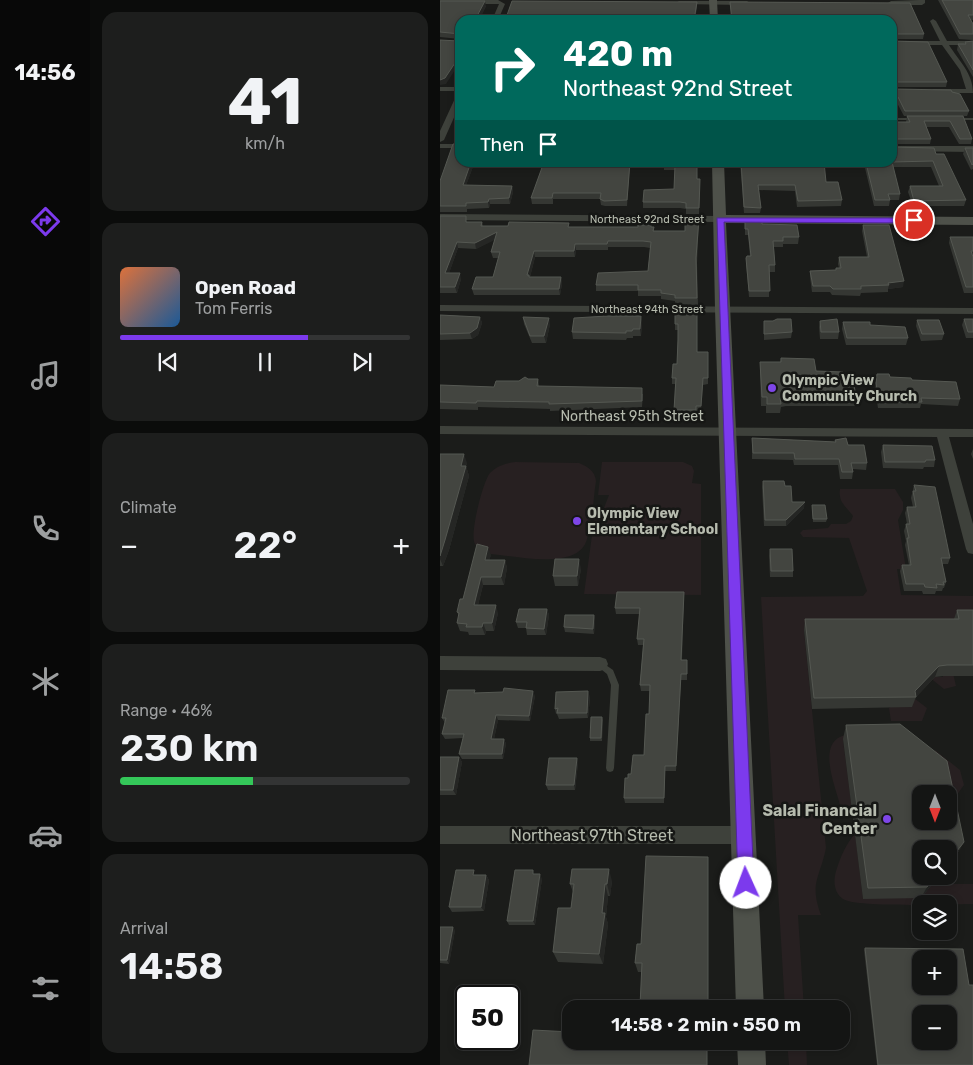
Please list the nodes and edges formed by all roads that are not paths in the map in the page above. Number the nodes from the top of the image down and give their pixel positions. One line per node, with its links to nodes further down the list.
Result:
1 (713, 1): 5 (street); 6 (street); 9 (main road)
2 (922, 1): 7 (street)
3 (440, 2): 4 (street)
4 (504, 2): 8 (street)
5 (675, 3)
6 (758, 3)
7 (882, 4)
8 (498, 15)
9 (714, 15)
10 (932, 21): 12 (street)
11 (897, 43): 12 (street)
12 (944, 43): 13 (street); 17 (street)
13 (973, 43)
14 (440, 89): 15 (street)
15 (455, 90)
16 (922, 91): 17 (street)
17 (972, 91)
18 (455, 105): 23 (street)
19 (897, 119): 20 (lane)
20 (919, 119)
21 (946, 119): 22 (lane)
22 (973, 119)
23 (441, 144): 24 (street)
24 (455, 145)
25 (897, 148): 26 (street)
26 (973, 149)
27 (718, 167): 29 (main road)
28 (440, 217): 29 (street, Northeast 92nd Street)
29 (720, 219): 30 (main road, Northeast 92nd Street); 32 (main road)
30 (973, 221)
31 (440, 308): 32 (street, Northeast 94th Street)
32 (722, 309): 33 (street, Northeast 94th Street); 35 (main road)
33 (973, 311)
34 (440, 430): 35 (street, Northeast 95th Street)
35 (728, 432): 36 (street, Northeast 95th Street); 43 (main road)
36 (942, 433): 37 (street, Northeast 95th Street); 38 (street)
37 (973, 433)
38 (973, 549)
39 (440, 663): 40 (street)
40 (600, 664): 41 (lane)
41 (610, 768)
42 (440, 835): 43 (street, Northeast 97th Street)
43 (744, 835): 44 (main road)
44 (750, 1000)
45 (751, 1050): 46 (main road)
46 (752, 1065)

